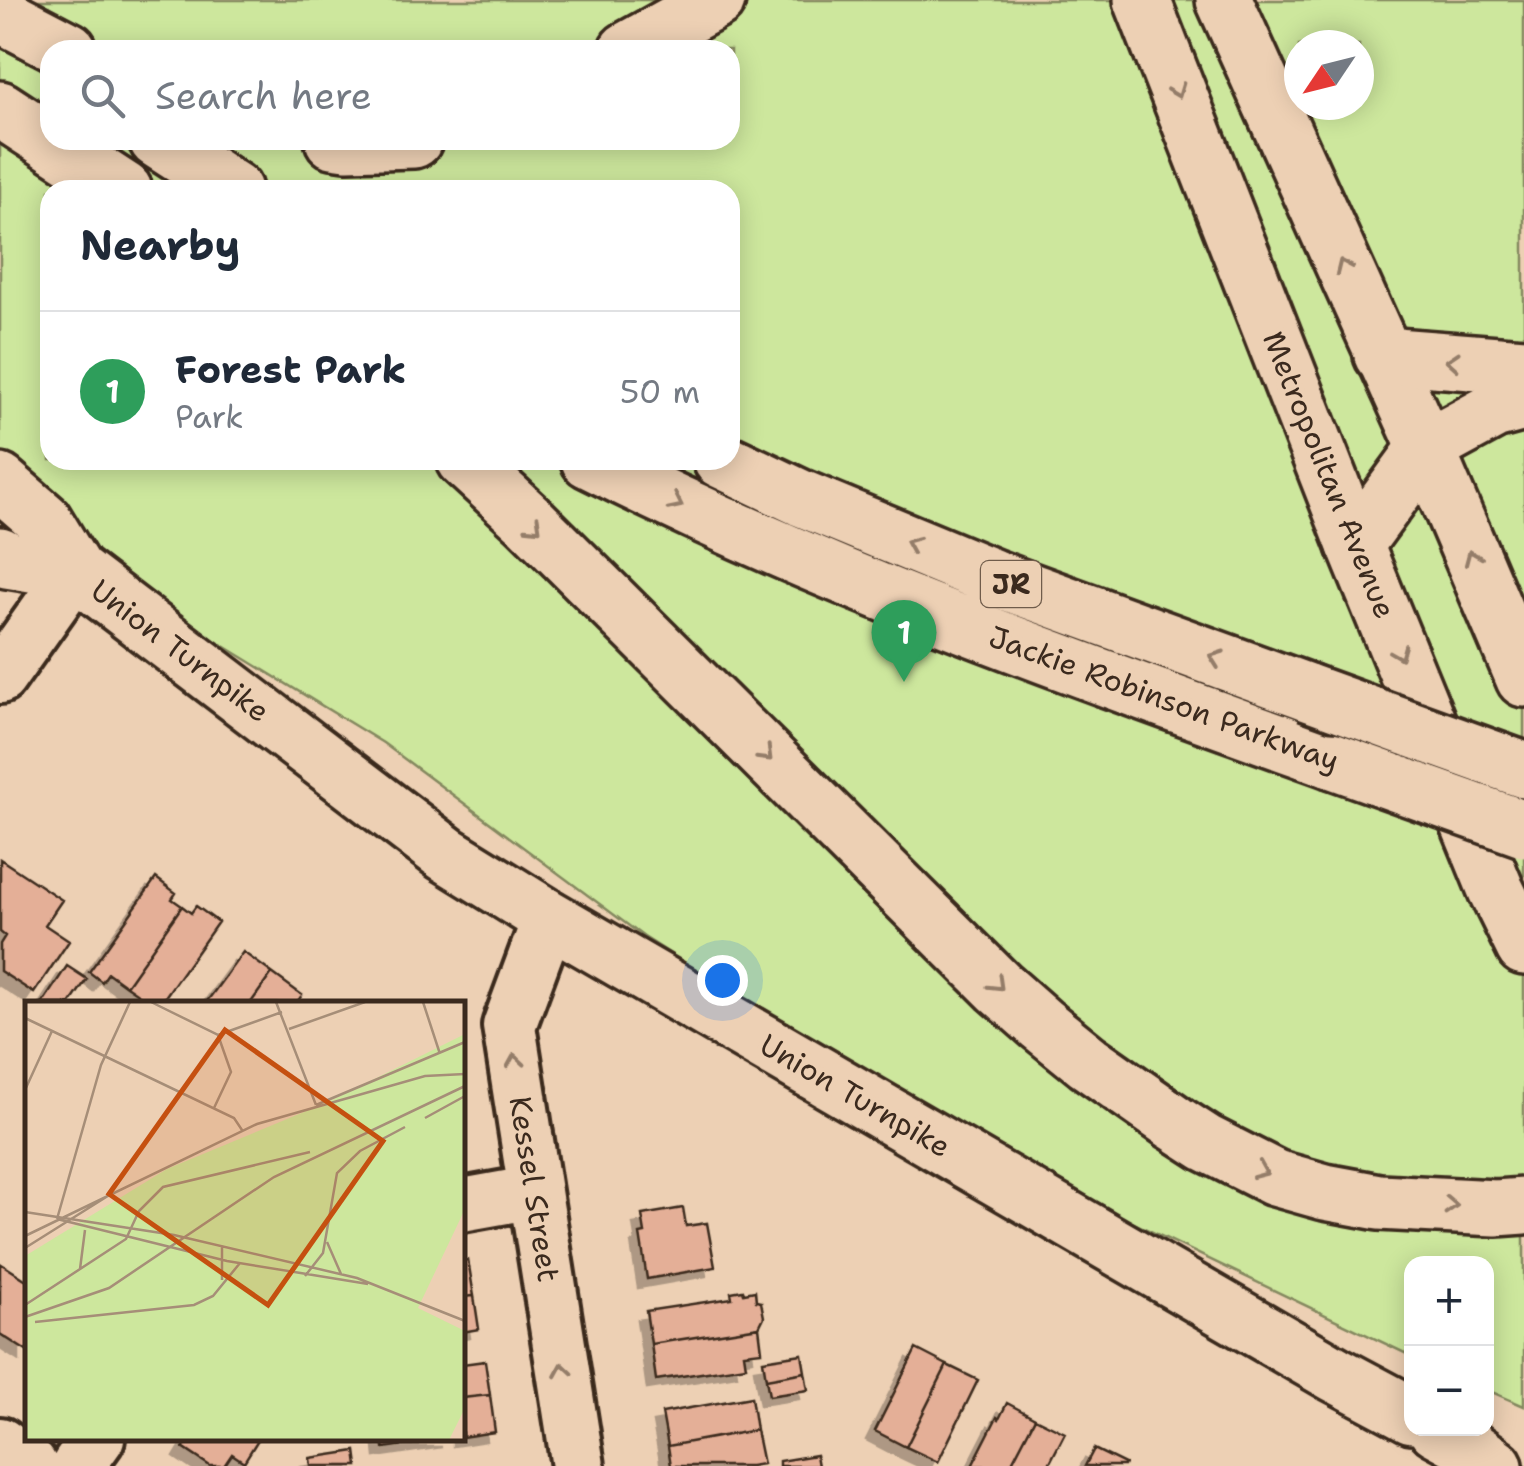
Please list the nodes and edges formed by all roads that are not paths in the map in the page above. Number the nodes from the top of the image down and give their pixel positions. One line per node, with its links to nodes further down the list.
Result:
1 (718, 0): 7 (main road)
2 (1142, 0): 23 (main road, Metropolitan Avenue, one-way to 23)
3 (1224, 0): 15 (main road, one-way to 3)
4 (0, 14): 6 (main road)
5 (0, 39): 8 (main road)
6 (50, 40)
7 (645, 40)
8 (40, 65)
9 (0, 109): 10 (main road)
10 (40, 135)
11 (63, 150): 13 (main road)
12 (172, 150): 14 (main road)
13 (109, 180)
14 (219, 180)
15 (1382, 355): 16 (main road, one-way to 15); 18 (main road)
16 (1524, 366)
17 (1524, 403): 18 (main road)
18 (1426, 448): 23 (main road); 27 (main road, one-way to 18)
19 (740, 469): 28 (main road, Jackie Robinson Parkway / JR, one-way to 19, bridge)
20 (475, 470): 34 (main road, one-way to 34)
21 (608, 470): 29 (main road, Jackie Robinson Parkway / JR, one-way to 29, bridge)
22 (0, 482): 25 (main road, Union Turnpike)
23 (1355, 545): 31 (main road, Metropolitan Avenue, one-way to 31)
24 (0, 555): 25 (main road, Union Turnpike)
25 (75, 571): 26 (street); 30 (main road, Union Turnpike)
26 (0, 677)
27 (1524, 679)
28 (1524, 770)
29 (1524, 830)
30 (549, 918): 32 (street, Kessel Street, one-way to 30); 35 (main road, Union Turnpike)
31 (1524, 947)
32 (534, 1192): 33 (street); 42 (street, Kessel Street, one-way to 32)
33 (465, 1204)
34 (1524, 1206)
35 (1404, 1411)
36 (96, 1441): 41 (street)
37 (0, 1444): 40 (street)
38 (1464, 1445): 39 (main road)
39 (1524, 1460)
40 (31, 1466)
41 (78, 1466)
42 (578, 1466)

